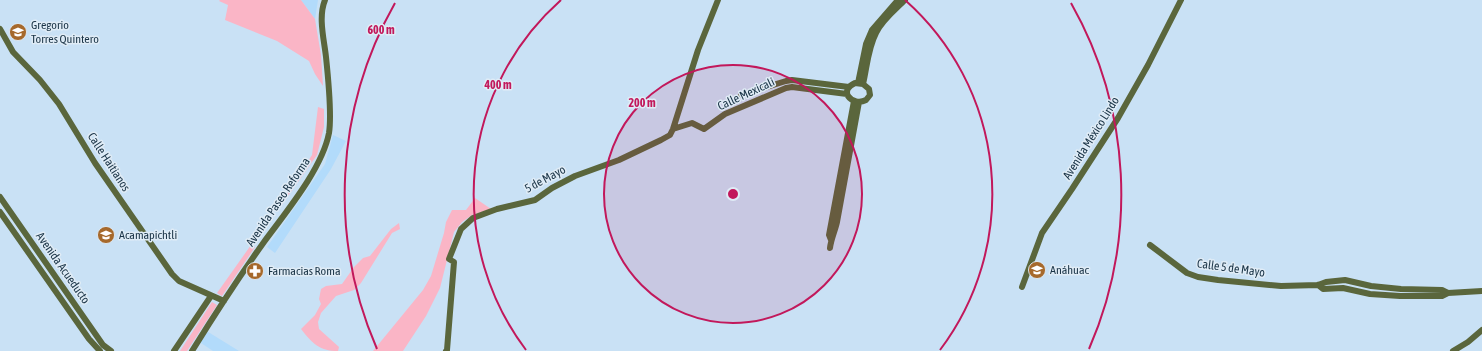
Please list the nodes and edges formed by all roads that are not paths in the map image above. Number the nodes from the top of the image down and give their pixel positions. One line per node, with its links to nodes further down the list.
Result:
1 (325, 0): 21 (street, Avenida Paseo Reforma)
2 (718, 0): 13 (street)
3 (898, 0): 6 (street)
4 (905, 0): 6 (street)
5 (1180, 0): 18 (street, Avenida México Lindo)
6 (884, 17): 8 (street)
7 (0, 29): 20 (street, Calle Haitianos)
8 (861, 84): 9 (street); 11 (street)
9 (848, 90): 10 (street, Calle Mexicali); 11 (street); 12 (street, Calle Mexicali)
10 (740, 95)
11 (857, 101): 17 (street)
12 (704, 129): 13 (street, 5 de Mayo)
13 (671, 132): 27 (street, 5 de Mayo)
14 (0, 197): 24 (street, Avenida Acueducto)
15 (0, 212): 23 (street, Avenida Acueducto)
16 (1150, 245): 19 (street, Calle 5 de Mayo)
17 (830, 248)
18 (1022, 286)
19 (1482, 290)
20 (211, 296): 21 (street, Calle Haitianos); 25 (street)
21 (224, 301): 26 (street, Avenida Paseo Reforma)
22 (1482, 330): 28 (street)
23 (100, 351)
24 (111, 351)
25 (174, 351)
26 (192, 351)
27 (446, 351)
28 (1453, 351)

